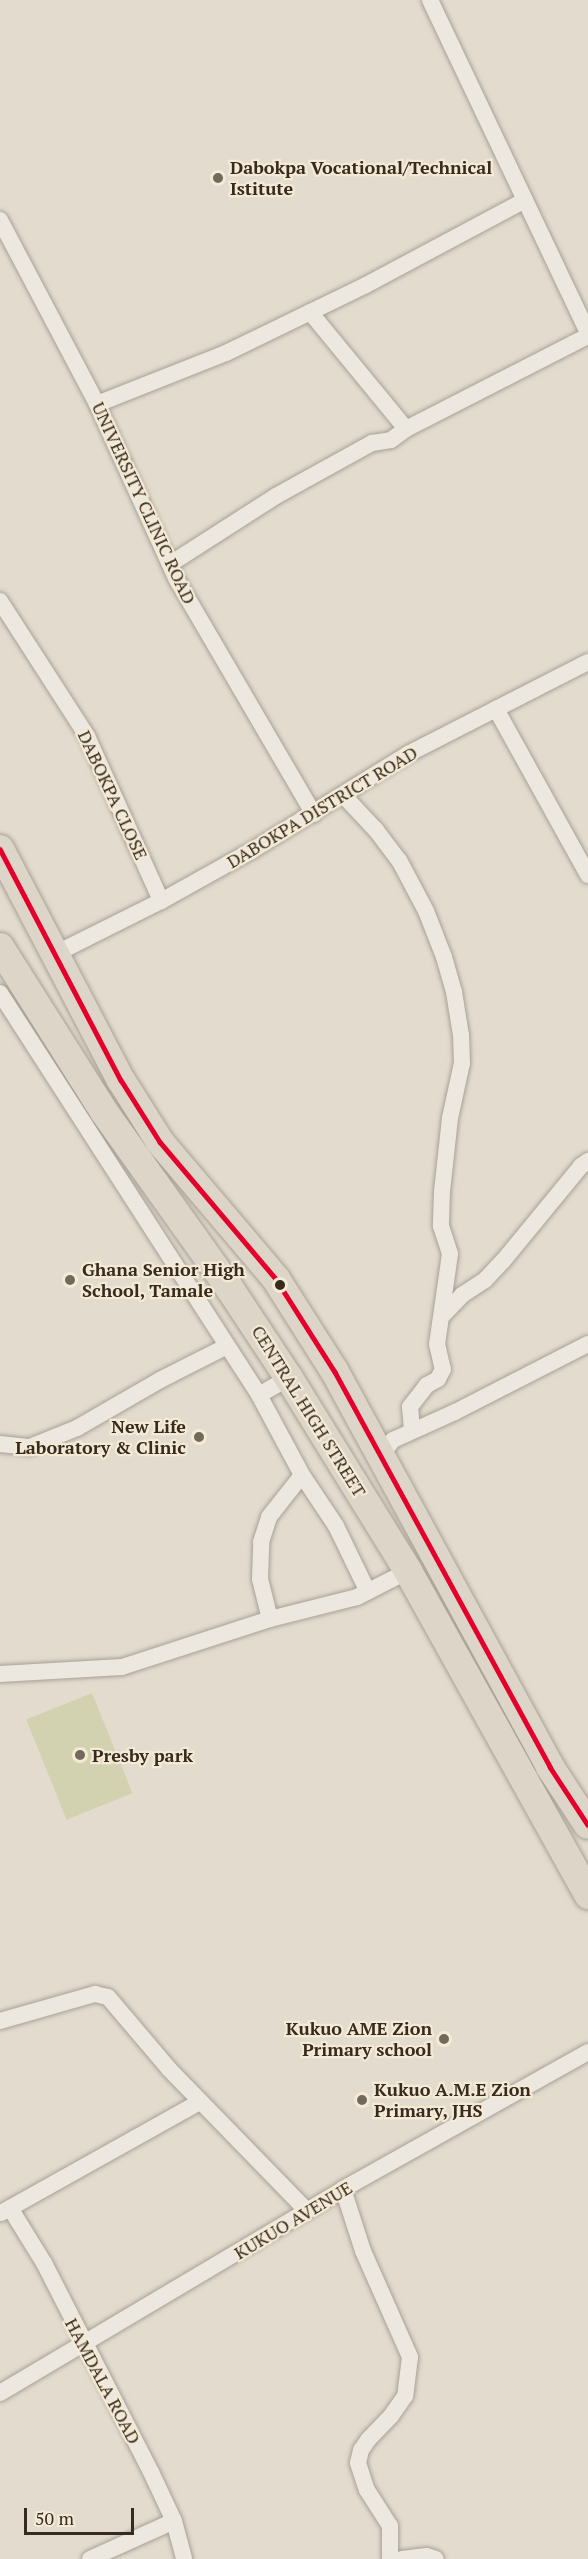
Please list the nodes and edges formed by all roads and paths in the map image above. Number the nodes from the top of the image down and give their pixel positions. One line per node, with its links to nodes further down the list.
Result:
1 (430, 0): 2 (street)
2 (525, 200): 4 (street); 5 (street)
3 (0, 220): 6 (street, UNIVERSITY CLINIC ROAD)
4 (310, 312): 6 (street); 7 (street)
5 (588, 334): 7 (street)
6 (97, 404): 8 (street, UNIVERSITY CLINIC ROAD)
7 (406, 429): 8 (street)
8 (170, 564): 13 (street, UNIVERSITY CLINIC ROAD)
9 (0, 601): 16 (street, DABOKPA CLOSE)
10 (588, 662): 11 (street, DABOKPA DISTRICT ROAD)
11 (496, 709): 12 (street, DABOKPA DISTRICT ROAD); 15 (street)
12 (343, 795): 13 (street, DABOKPA DISTRICT ROAD); 23 (street)
13 (314, 814): 16 (street, DABOKPA DISTRICT ROAD)
14 (0, 849): 18 (highway, CENTRAL HIGH STREET)
15 (588, 875)
16 (161, 901): 18 (street, DABOKPA DISTRICT ROAD)
17 (0, 946): 22 (highway, CENTRAL HIGH STREET)
18 (57, 953): 21 (highway, CENTRAL HIGH STREET)
19 (0, 993): 25 (street)
20 (588, 1161): 23 (street)
21 (276, 1280): 22 (highway); 30 (highway, CENTRAL HIGH STREET)
22 (230, 1289): 26 (highway, CENTRAL HIGH STREET)
23 (442, 1315): 28 (street)
24 (588, 1344): 28 (street)
25 (227, 1346): 27 (street); 29 (street)
26 (289, 1378): 27 (street); 32 (highway, CENTRAL HIGH STREET)
27 (259, 1395): 31 (street)
28 (412, 1431): 30 (street)
29 (0, 1444)
30 (380, 1456): 36 (highway, CENTRAL HIGH STREET)
31 (302, 1475): 33 (street); 34 (street)
32 (408, 1571): 33 (street); 37 (highway, CENTRAL HIGH STREET)
33 (368, 1593): 34 (street)
34 (270, 1619): 35 (street)
35 (0, 1674)
36 (588, 1825)
37 (588, 1894)
38 (0, 2021): 40 (street)
39 (588, 2052): 41 (street, KUKUO AVENUE)
40 (200, 2102): 42 (street); 43 (street)
41 (343, 2189): 43 (street, KUKUO AVENUE); 49 (street)
42 (5, 2211): 44 (street, HAMDALA ROAD)
43 (307, 2211): 44 (street, KUKUO AVENUE)
44 (84, 2345): 45 (street, KUKUO AVENUE); 46 (street, HAMDALA ROAD)
45 (0, 2393)
46 (174, 2522): 47 (street); 48 (street, HAMDALA ROAD)
47 (90, 2559)
48 (184, 2559)
49 (390, 2559)
50 (402, 2559): 51 (street)
51 (436, 2559)

